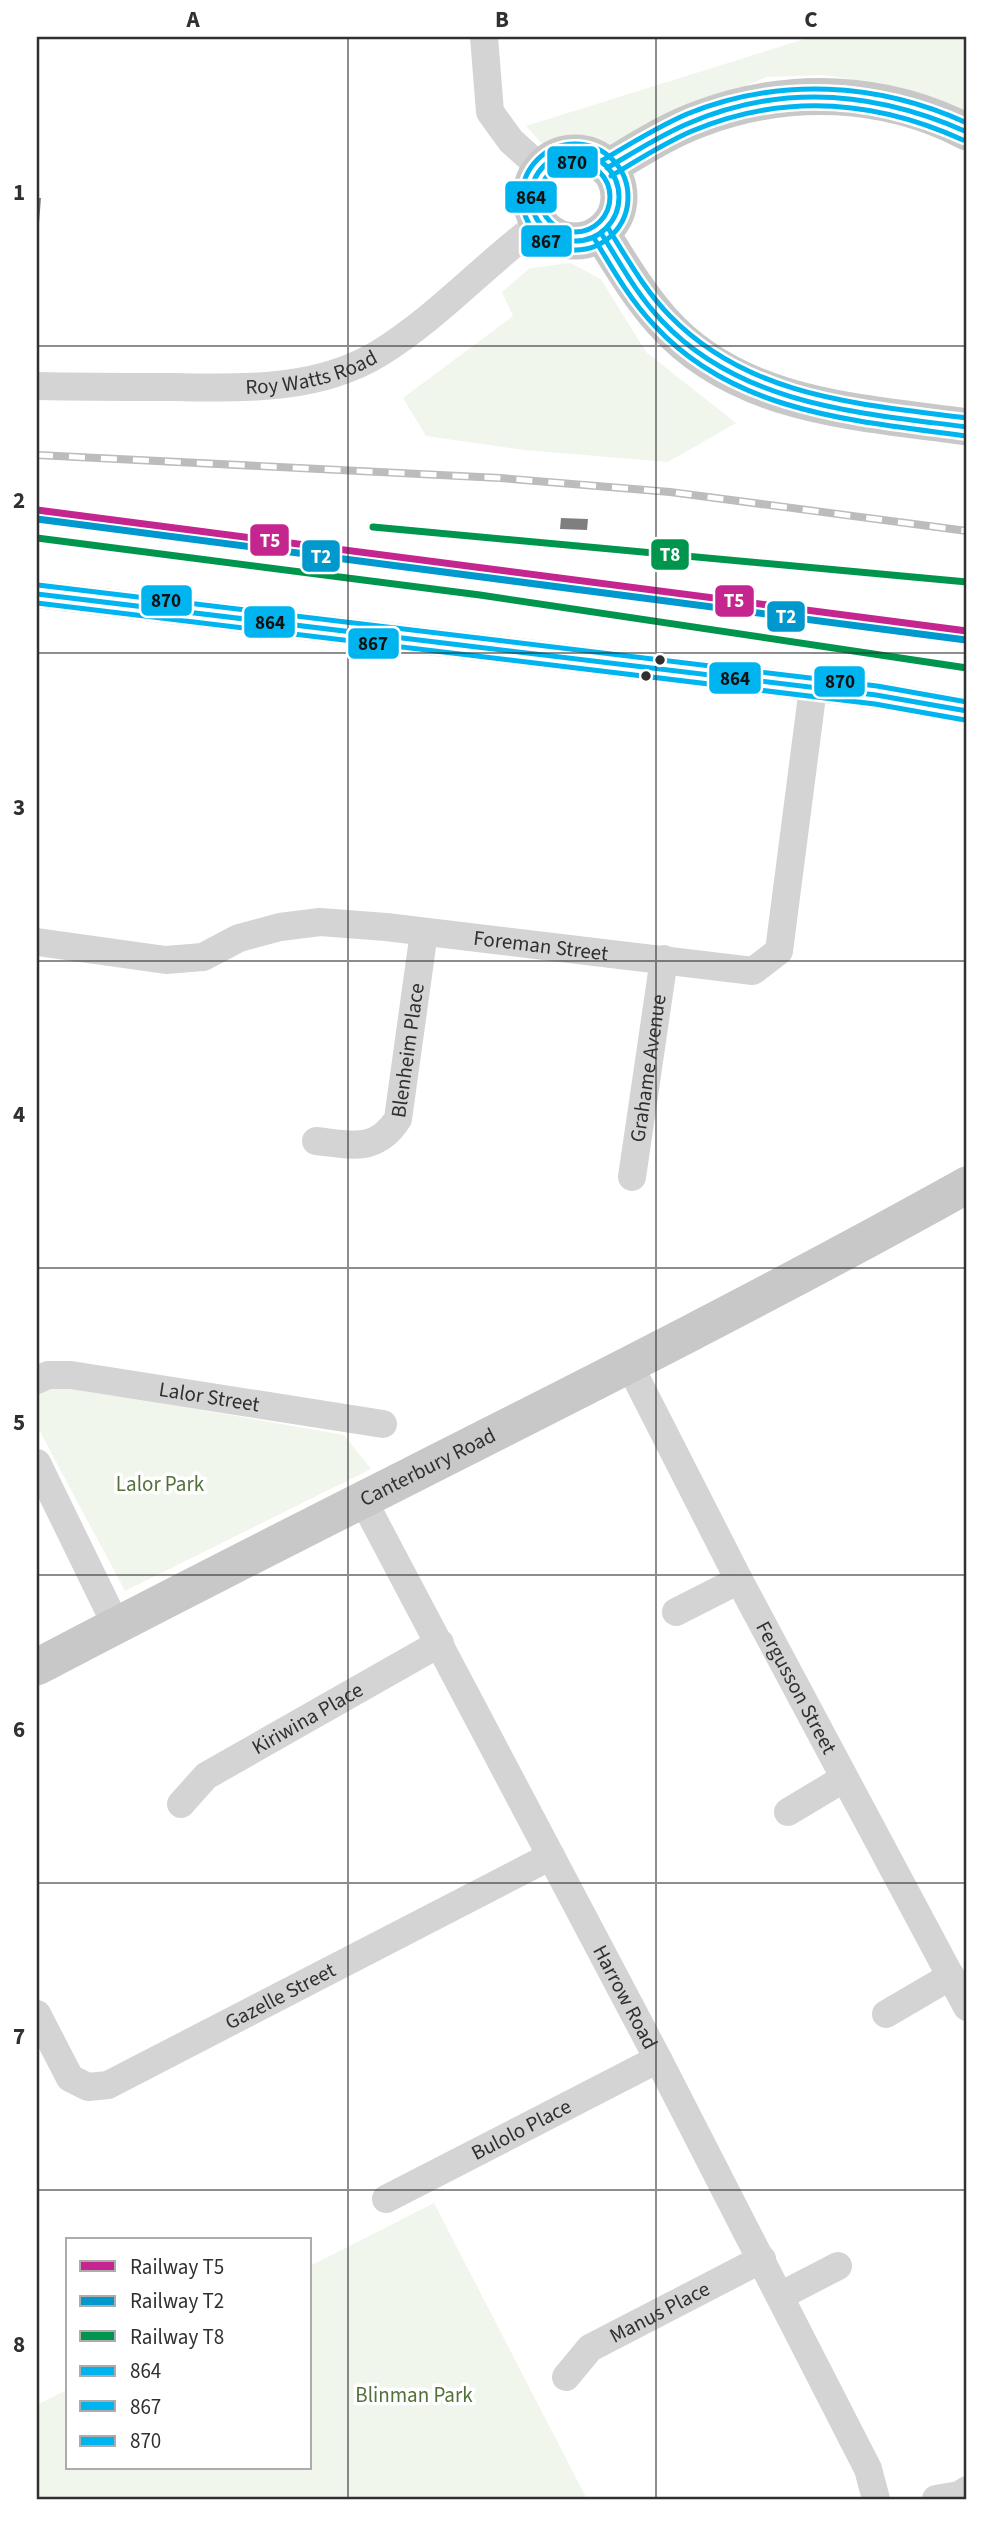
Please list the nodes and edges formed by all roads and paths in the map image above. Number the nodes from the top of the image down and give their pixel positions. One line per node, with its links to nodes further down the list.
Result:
1 (484, 37): 3 (street)
2 (967, 132): 4 (main road)
3 (541, 168): 4 (main road); 5 (main road)
4 (607, 168): 6 (main road)
5 (539, 224): 6 (main road); 7 (street, Roy Watts Road)
6 (601, 233): 8 (main road)
7 (37, 386)
8 (967, 427)
9 (37, 594): 10 (street)
10 (813, 688): 11 (street); 14 (street, Foreman Street)
11 (967, 710)
12 (424, 932): 13 (street, Foreman Street); 14 (street, Foreman Street); 15 (street, Blenheim Place)
13 (37, 942)
14 (664, 959): 16 (street, Grahame Avenue)
15 (316, 1141)
16 (632, 1177)
17 (966, 1200): 18 (main road, Canterbury Road)
18 (630, 1366): 22 (main road, Canterbury Road); 23 (street, Fergusson Street)
19 (37, 1380): 20 (street, Lalor Street)
20 (383, 1424)
21 (37, 1463): 25 (street)
22 (363, 1500): 25 (main road, Canterbury Road); 26 (street, Harrow Road)
23 (739, 1580): 24 (street); 28 (street, Fergusson Street)
24 (676, 1612)
25 (116, 1625): 27 (main road, Canterbury Road)
26 (440, 1643): 29 (street, Kiriwina Place); 31 (street, Harrow Road)
27 (37, 1667)
28 (844, 1779): 30 (street); 32 (street, Fergusson Street)
29 (181, 1804)
30 (789, 1812)
31 (551, 1856): 34 (street, Gazelle Street); 36 (street, Harrow Road)
32 (951, 1976): 33 (street, Fergusson Street); 35 (street)
33 (967, 2007)
34 (37, 2014)
35 (886, 2014)
36 (658, 2059): 37 (street, Bulolo Place); 38 (street, Harrow Road)
37 (386, 2199)
38 (762, 2259): 40 (street, Harrow Road); 41 (street, Manus Place)
39 (838, 2266): 40 (street)
40 (780, 2295): 43 (street, Harrow Road)
41 (566, 2377)
42 (967, 2490): 44 (street)
43 (876, 2499)
44 (936, 2499)

